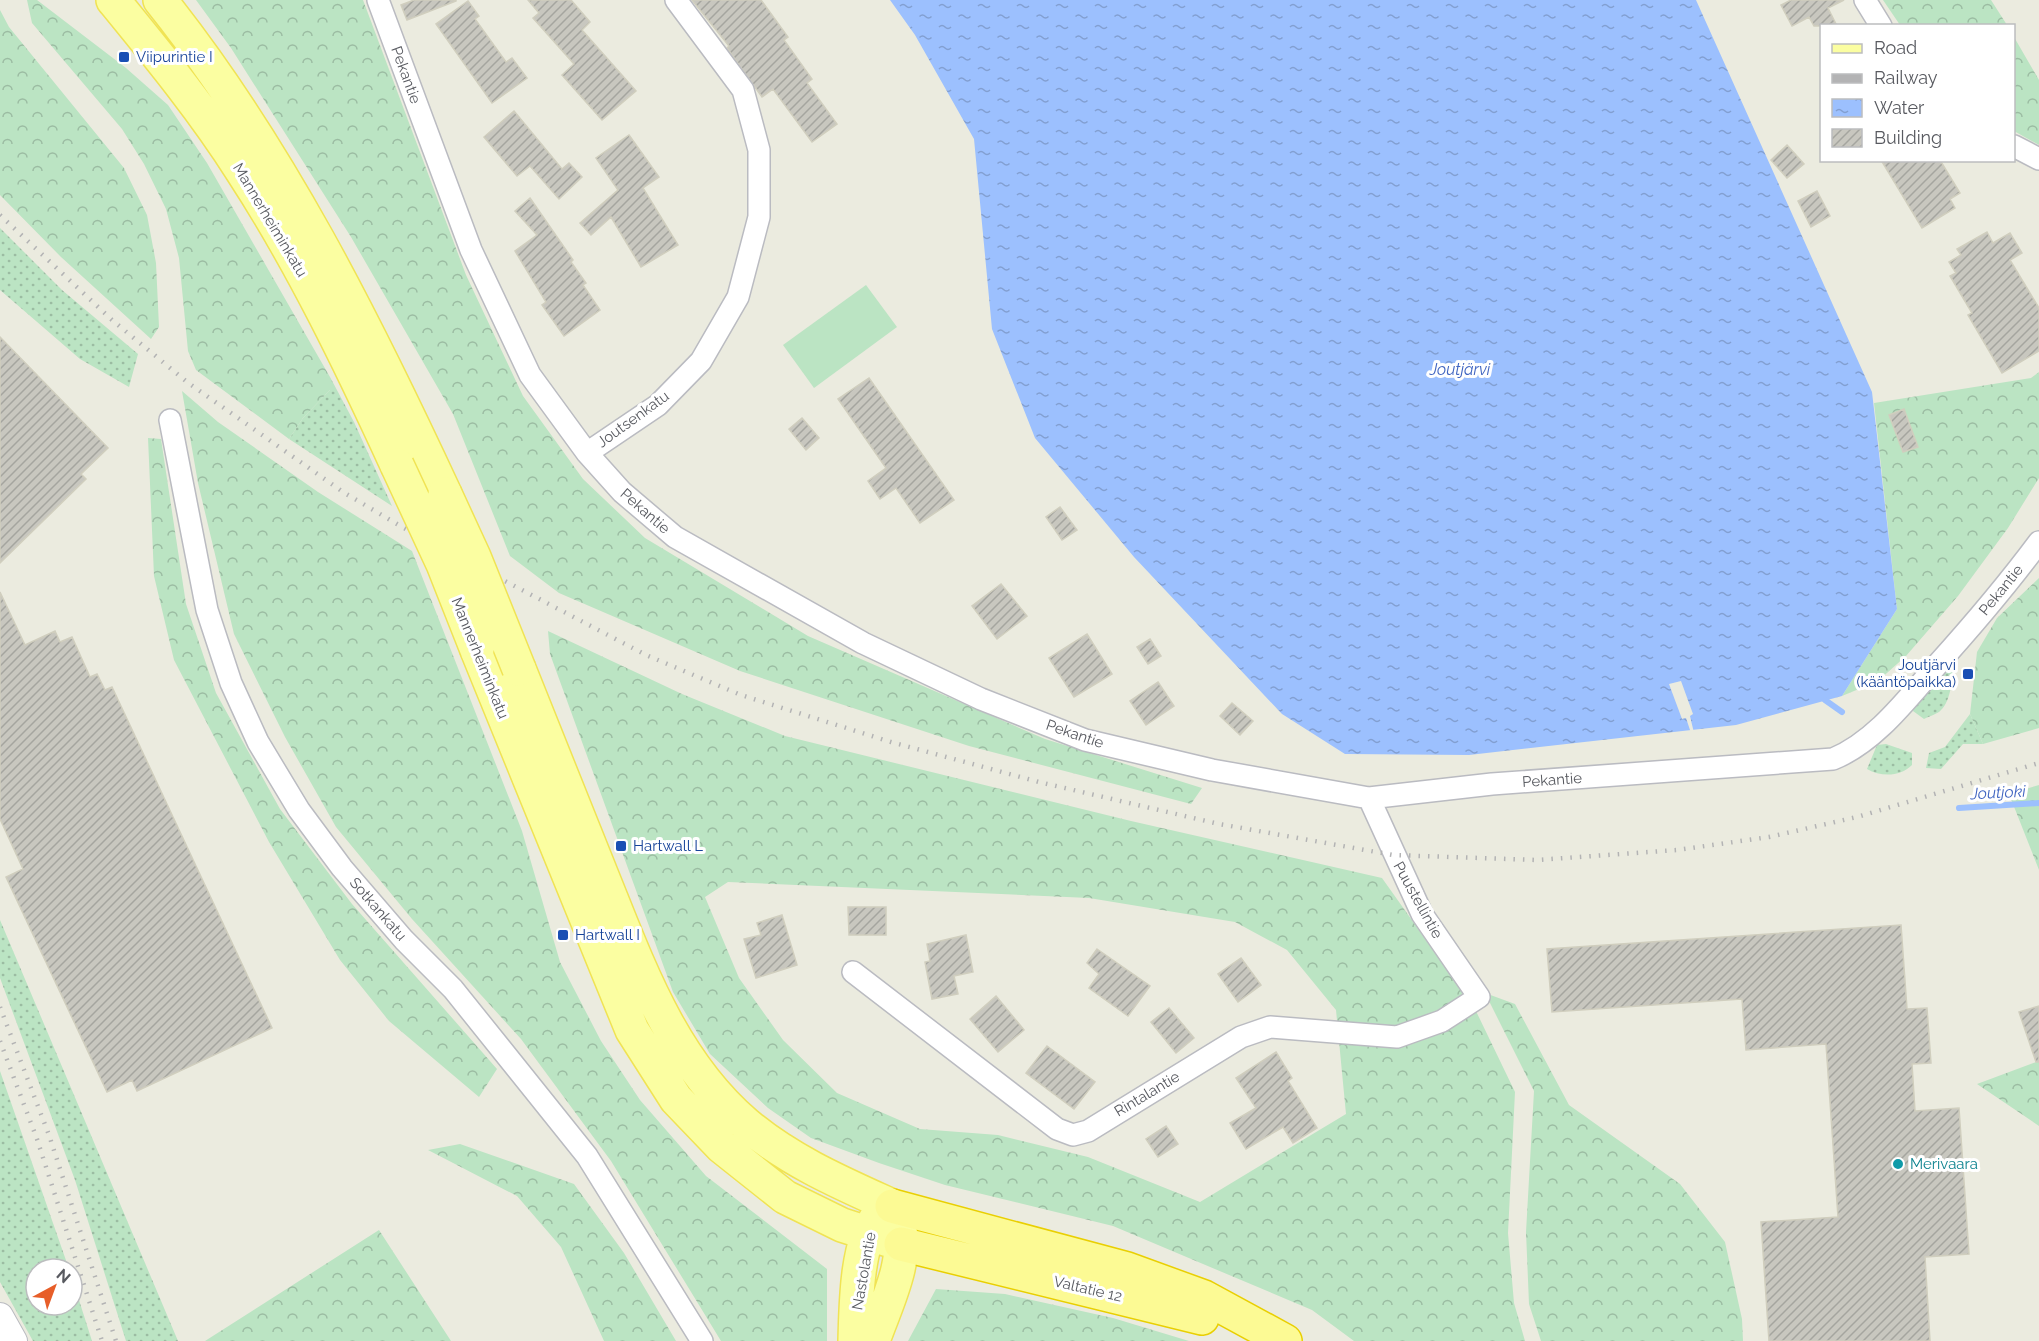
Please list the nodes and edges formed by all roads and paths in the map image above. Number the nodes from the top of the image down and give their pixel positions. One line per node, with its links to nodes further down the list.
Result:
1 (113, 0): 16 (main road, Mannerheiminkatu, bridge)
2 (160, 0): 15 (main road, Mannerheiminkatu, bridge)
3 (378, 0): 10 (street, Pekantie)
4 (676, 0): 10 (street, Joutsenkatu)
5 (1865, 0): 6 (street)
6 (1880, 24)
7 (2015, 147): 8 (street)
8 (2039, 159)
9 (170, 420): 20 (street, Sotkankatu)
10 (587, 453): 12 (street, Pekantie)
11 (2039, 542): 12 (street, Pekantie)
12 (1369, 798): 14 (street, Puustellintie)
13 (853, 972): 14 (street, Rintalantie)
14 (1479, 997)
15 (892, 1206): 16 (main road, Nastolantie); 17 (main road, Nastolantie); 24 (highway, Valtatie 12)
16 (868, 1233): 17 (main road, Mannerheiminkatu); 21 (main road, Nastolantie)
17 (901, 1244): 22 (main road, Nastolantie); 23 (highway, Valtatie 12)
18 (0, 1316): 19 (street)
19 (14, 1341)
20 (702, 1341)
21 (855, 1341)
22 (873, 1341)
23 (1272, 1341)
24 (1285, 1341)

